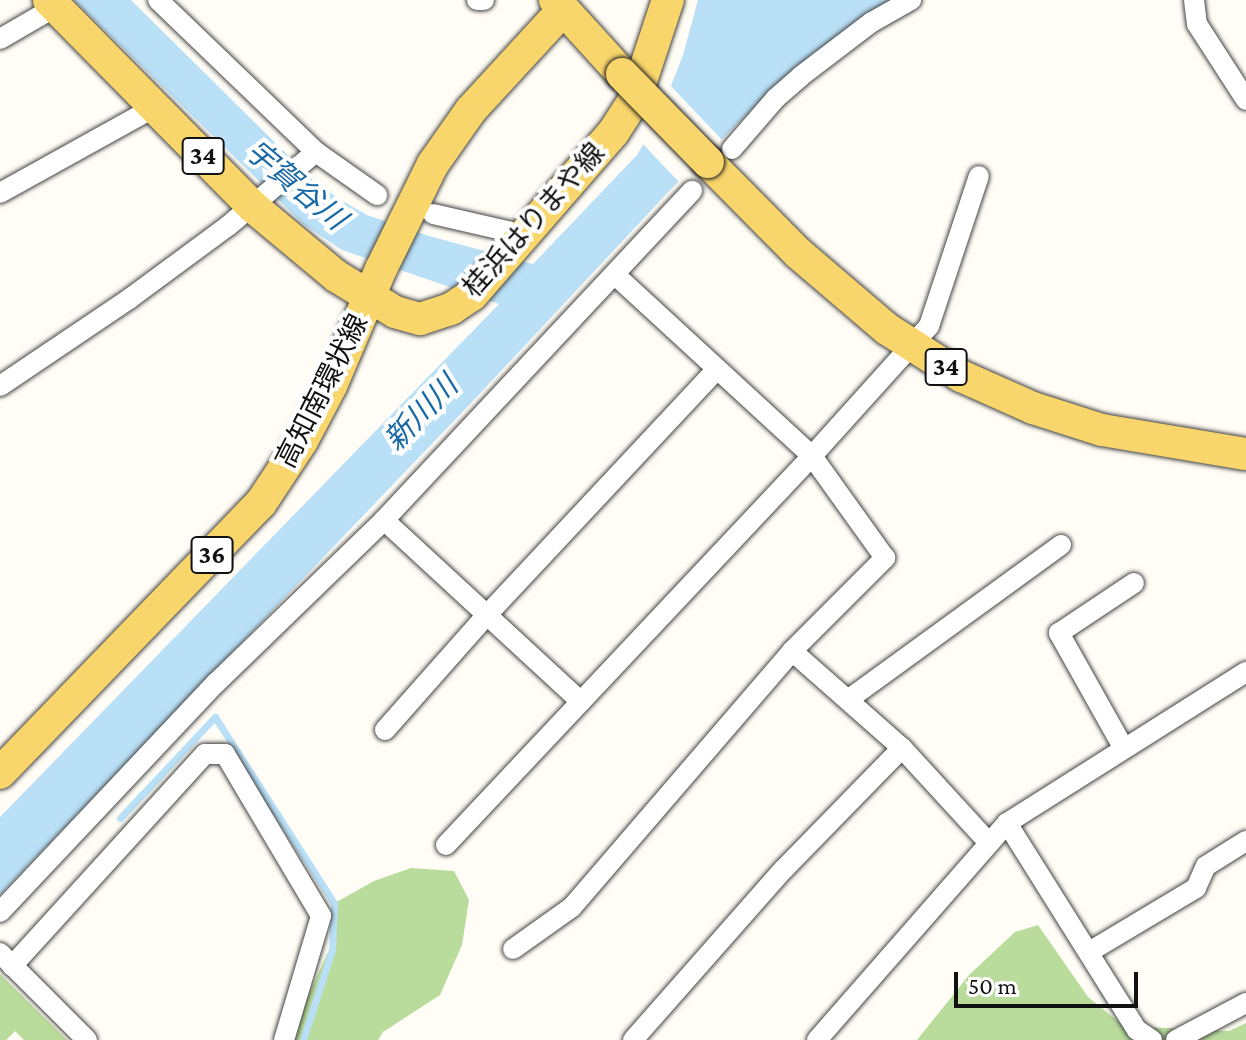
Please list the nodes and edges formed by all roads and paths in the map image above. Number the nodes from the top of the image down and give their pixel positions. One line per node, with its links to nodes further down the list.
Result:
1 (158, 0): 12 (street)
2 (477, 0): 3 (street)
3 (484, 0)
4 (668, 0): 20 (main road, 桂浜はりまや線 / 34)
5 (911, 0): 13 (street)
6 (1194, 0): 10 (street)
7 (52, 3): 9 (street); 11 (main road, 桂浜はりまや線 / 34)
8 (559, 5): 13 (main road, 34, bridge); 19 (main road, 高知南環状線 / 36)
9 (0, 39)
10 (1246, 100)
11 (155, 107): 16 (street); 18 (main road, 桂浜はりまや線 / 34)
12 (312, 156): 17 (street); 18 (street)
13 (720, 156): 23 (main road, 34)
14 (979, 176): 23 (street)
15 (692, 191): 21 (street)
16 (0, 193)
17 (377, 195)
18 (259, 200): 22 (main road, 桂浜はりまや線 / 34); 25 (street)
19 (420, 214): 20 (street); 22 (main road, 高知南環状線 / 36)
20 (518, 243): 22 (main road, 桂浜はりまや線 / 34)
21 (616, 276): 24 (street); 28 (street)
22 (375, 283): 39 (main road, 高知南環状線 / 36)
23 (911, 347): 26 (main road, 34); 27 (street)
24 (717, 369): 27 (street); 31 (street)
25 (0, 386)
26 (1246, 454)
27 (812, 456): 32 (street); 35 (street)
28 (384, 520): 31 (street); 44 (street)
29 (1061, 545): 34 (street)
30 (1134, 583): 37 (street)
31 (486, 616): 35 (street); 36 (street)
32 (792, 651): 34 (street); 45 (street)
33 (1246, 672): 37 (street)
34 (849, 699): 38 (street)
35 (581, 702): 43 (street)
36 (385, 730)
37 (1123, 747): 40 (street)
38 (902, 748): 42 (street); 51 (street)
39 (0, 773)
40 (1007, 823): 42 (street); 46 (street)
41 (1246, 841): 46 (street)
42 (988, 842): 52 (street)
43 (446, 845)
44 (0, 912)
45 (513, 949)
46 (1089, 952): 53 (street)
47 (6, 960): 49 (street); 50 (street)
48 (1246, 1003): 54 (street)
49 (87, 1040)
50 (284, 1040)
51 (633, 1040)
52 (817, 1040)
53 (1152, 1040)
54 (1176, 1040)

